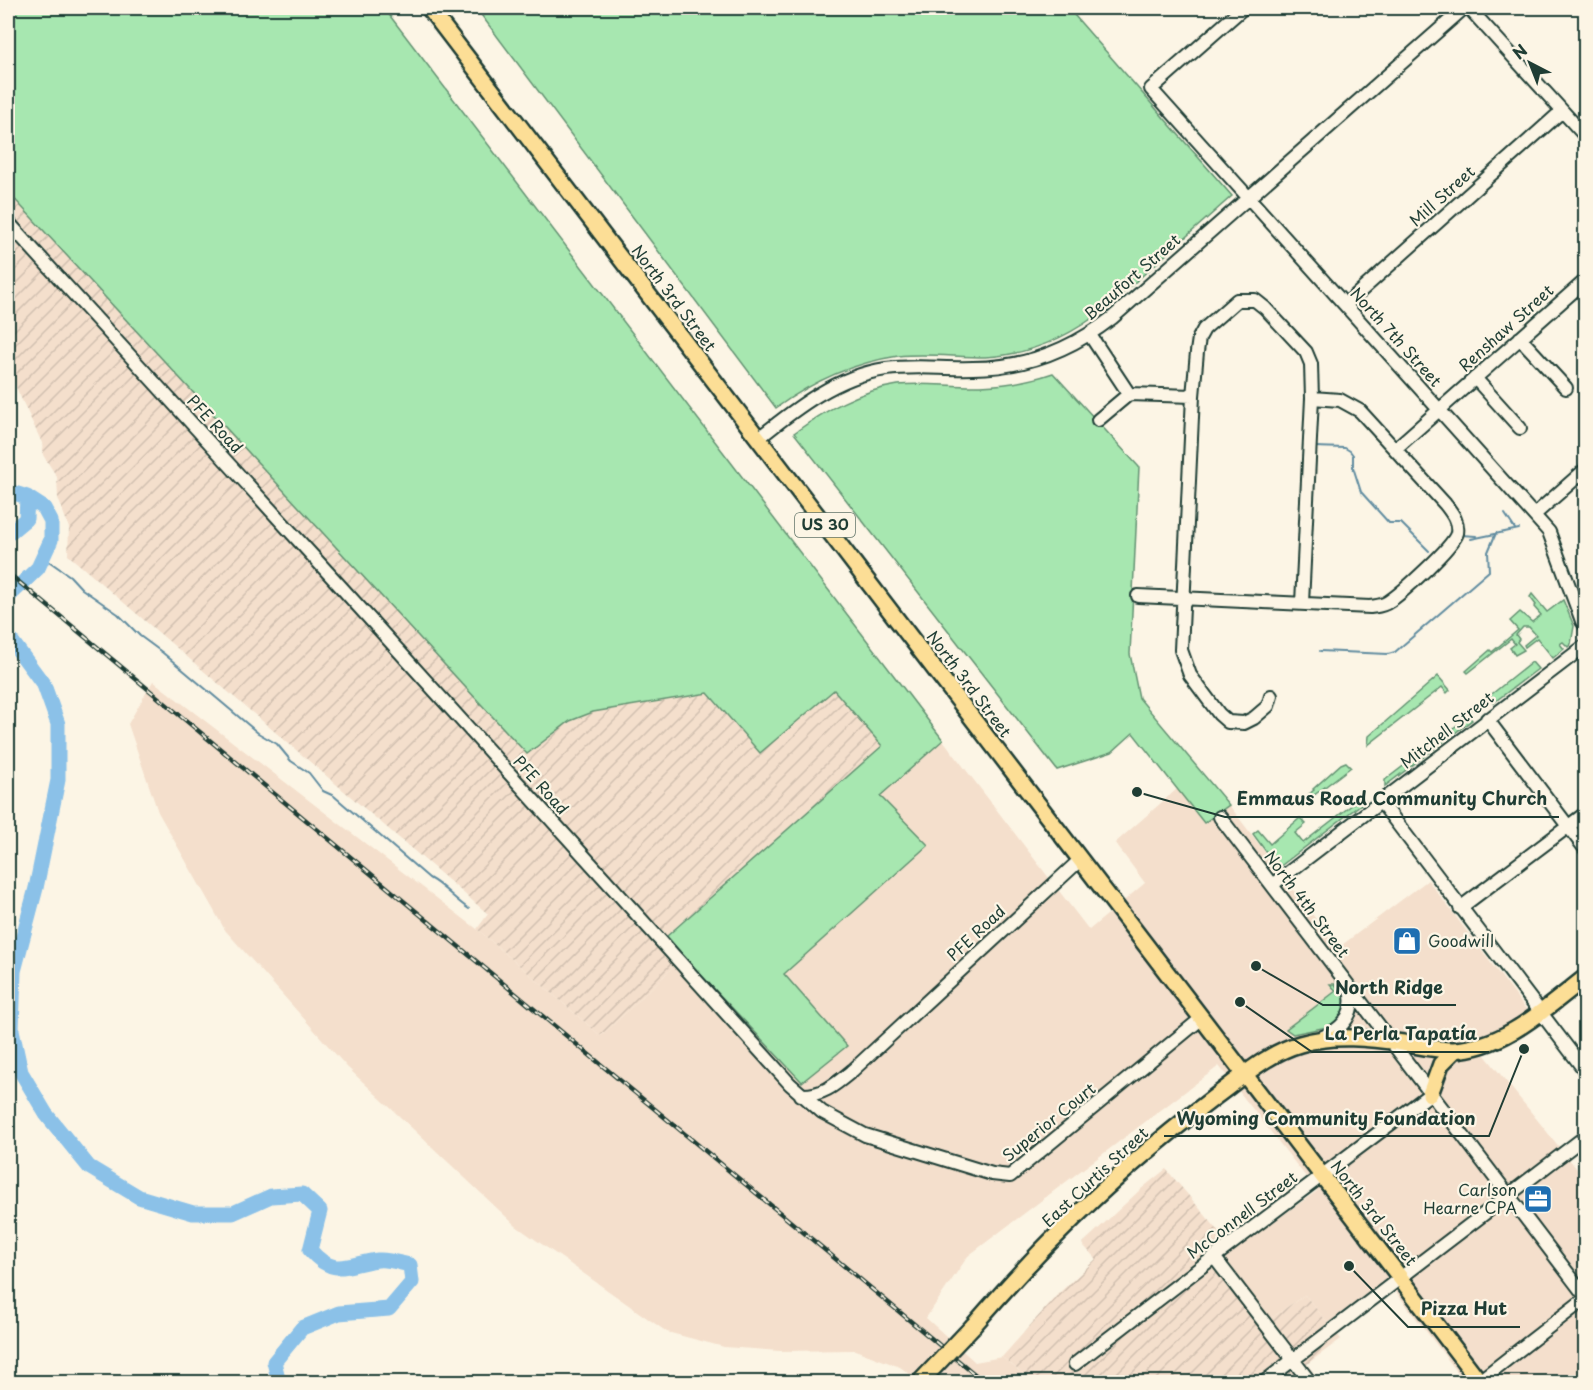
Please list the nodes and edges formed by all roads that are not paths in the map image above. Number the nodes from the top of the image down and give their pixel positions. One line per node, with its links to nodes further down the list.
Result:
1 (429, 8): 21 (main road, North 3rd Street / US 30)
2 (1242, 8): 7 (street, North 7th Street)
3 (1464, 8): 7 (street, Beaufort Street)
4 (1469, 8): 5 (street)
5 (1562, 111): 6 (street); 10 (street, Mill Street)
6 (1586, 138)
7 (1248, 197): 10 (street, North 7th Street); 11 (street, Beaufort Street)
8 (8, 222): 50 (street, PFE Road)
9 (1586, 280): 12 (street, Renshaw Street)
10 (1345, 305): 18 (street, North 7th Street)
11 (1090, 335): 15 (street); 21 (street, Beaufort Street)
12 (1520, 338): 13 (street, Renshaw Street); 14 (street)
13 (1475, 378): 18 (street, Renshaw Street); 20 (street)
14 (1566, 388)
15 (1129, 394): 16 (street); 19 (street)
16 (1193, 396): 17 (street); 26 (street)
17 (1312, 398): 22 (street); 27 (street)
18 (1439, 410): 22 (street, Renshaw Street); 24 (street, North 7th Street)
19 (1098, 420)
20 (1520, 428)
21 (759, 438): 37 (main road, North 3rd Street / US 30)
22 (1395, 449): 27 (street)
23 (1586, 469): 24 (street)
24 (1534, 515): 28 (street, North 7th Street)
25 (1138, 596): 26 (street)
26 (1183, 598): 27 (street); 30 (street)
27 (1302, 603)
28 (1586, 626)
29 (1586, 645): 31 (street, Mitchell Street)
30 (1271, 696)
31 (1487, 720): 32 (street, Mitchell Street); 35 (street)
32 (1381, 802): 38 (street, Mitchell Street); 39 (street)
33 (1586, 813): 35 (street)
34 (1220, 818): 38 (street, North 4th Street)
35 (1568, 827): 36 (street); 39 (street)
36 (1586, 850)
37 (1081, 859): 43 (main road, North 3rd Street / US 30); 50 (street, PFE Road)
38 (1272, 885): 41 (street, North 4th Street)
39 (1460, 908): 42 (street)
40 (1586, 977): 42 (main road)
41 (1349, 986): 44 (street); 45 (street, North 4th Street)
42 (1539, 1013): 46 (main road); 47 (street)
43 (1202, 1018): 48 (main road, North 3rd Street / US 30); 50 (street, Superior Court)
44 (1319, 1039): 45 (main road, East Curtis Street); 48 (main road, East Curtis Street)
45 (1390, 1041): 46 (main road, East Curtis Street); 49 (street, North 4th Street)
46 (1455, 1050): 49 (main road)
47 (1586, 1072)
48 (1245, 1075): 52 (main road, North 3rd Street); 60 (main road, East Curtis Street, bridge)
49 (1430, 1094): 52 (street, McConnell Street); 53 (street, North 4th Street)
50 (801, 1095)
51 (1586, 1136): 53 (street)
52 (1321, 1175): 54 (street, McConnell Street); 55 (main road, North 3rd Street)
53 (1509, 1196): 55 (street); 56 (street, North 4th Street)
54 (1214, 1257): 57 (street); 58 (street, McConnell Street)
55 (1401, 1277): 57 (street); 59 (main road, North 3rd Street)
56 (1586, 1298): 59 (street)
57 (1293, 1360): 61 (street); 62 (street)
58 (1075, 1365)
59 (1479, 1382)
60 (920, 1383)
61 (1264, 1383)
62 (1310, 1383)

